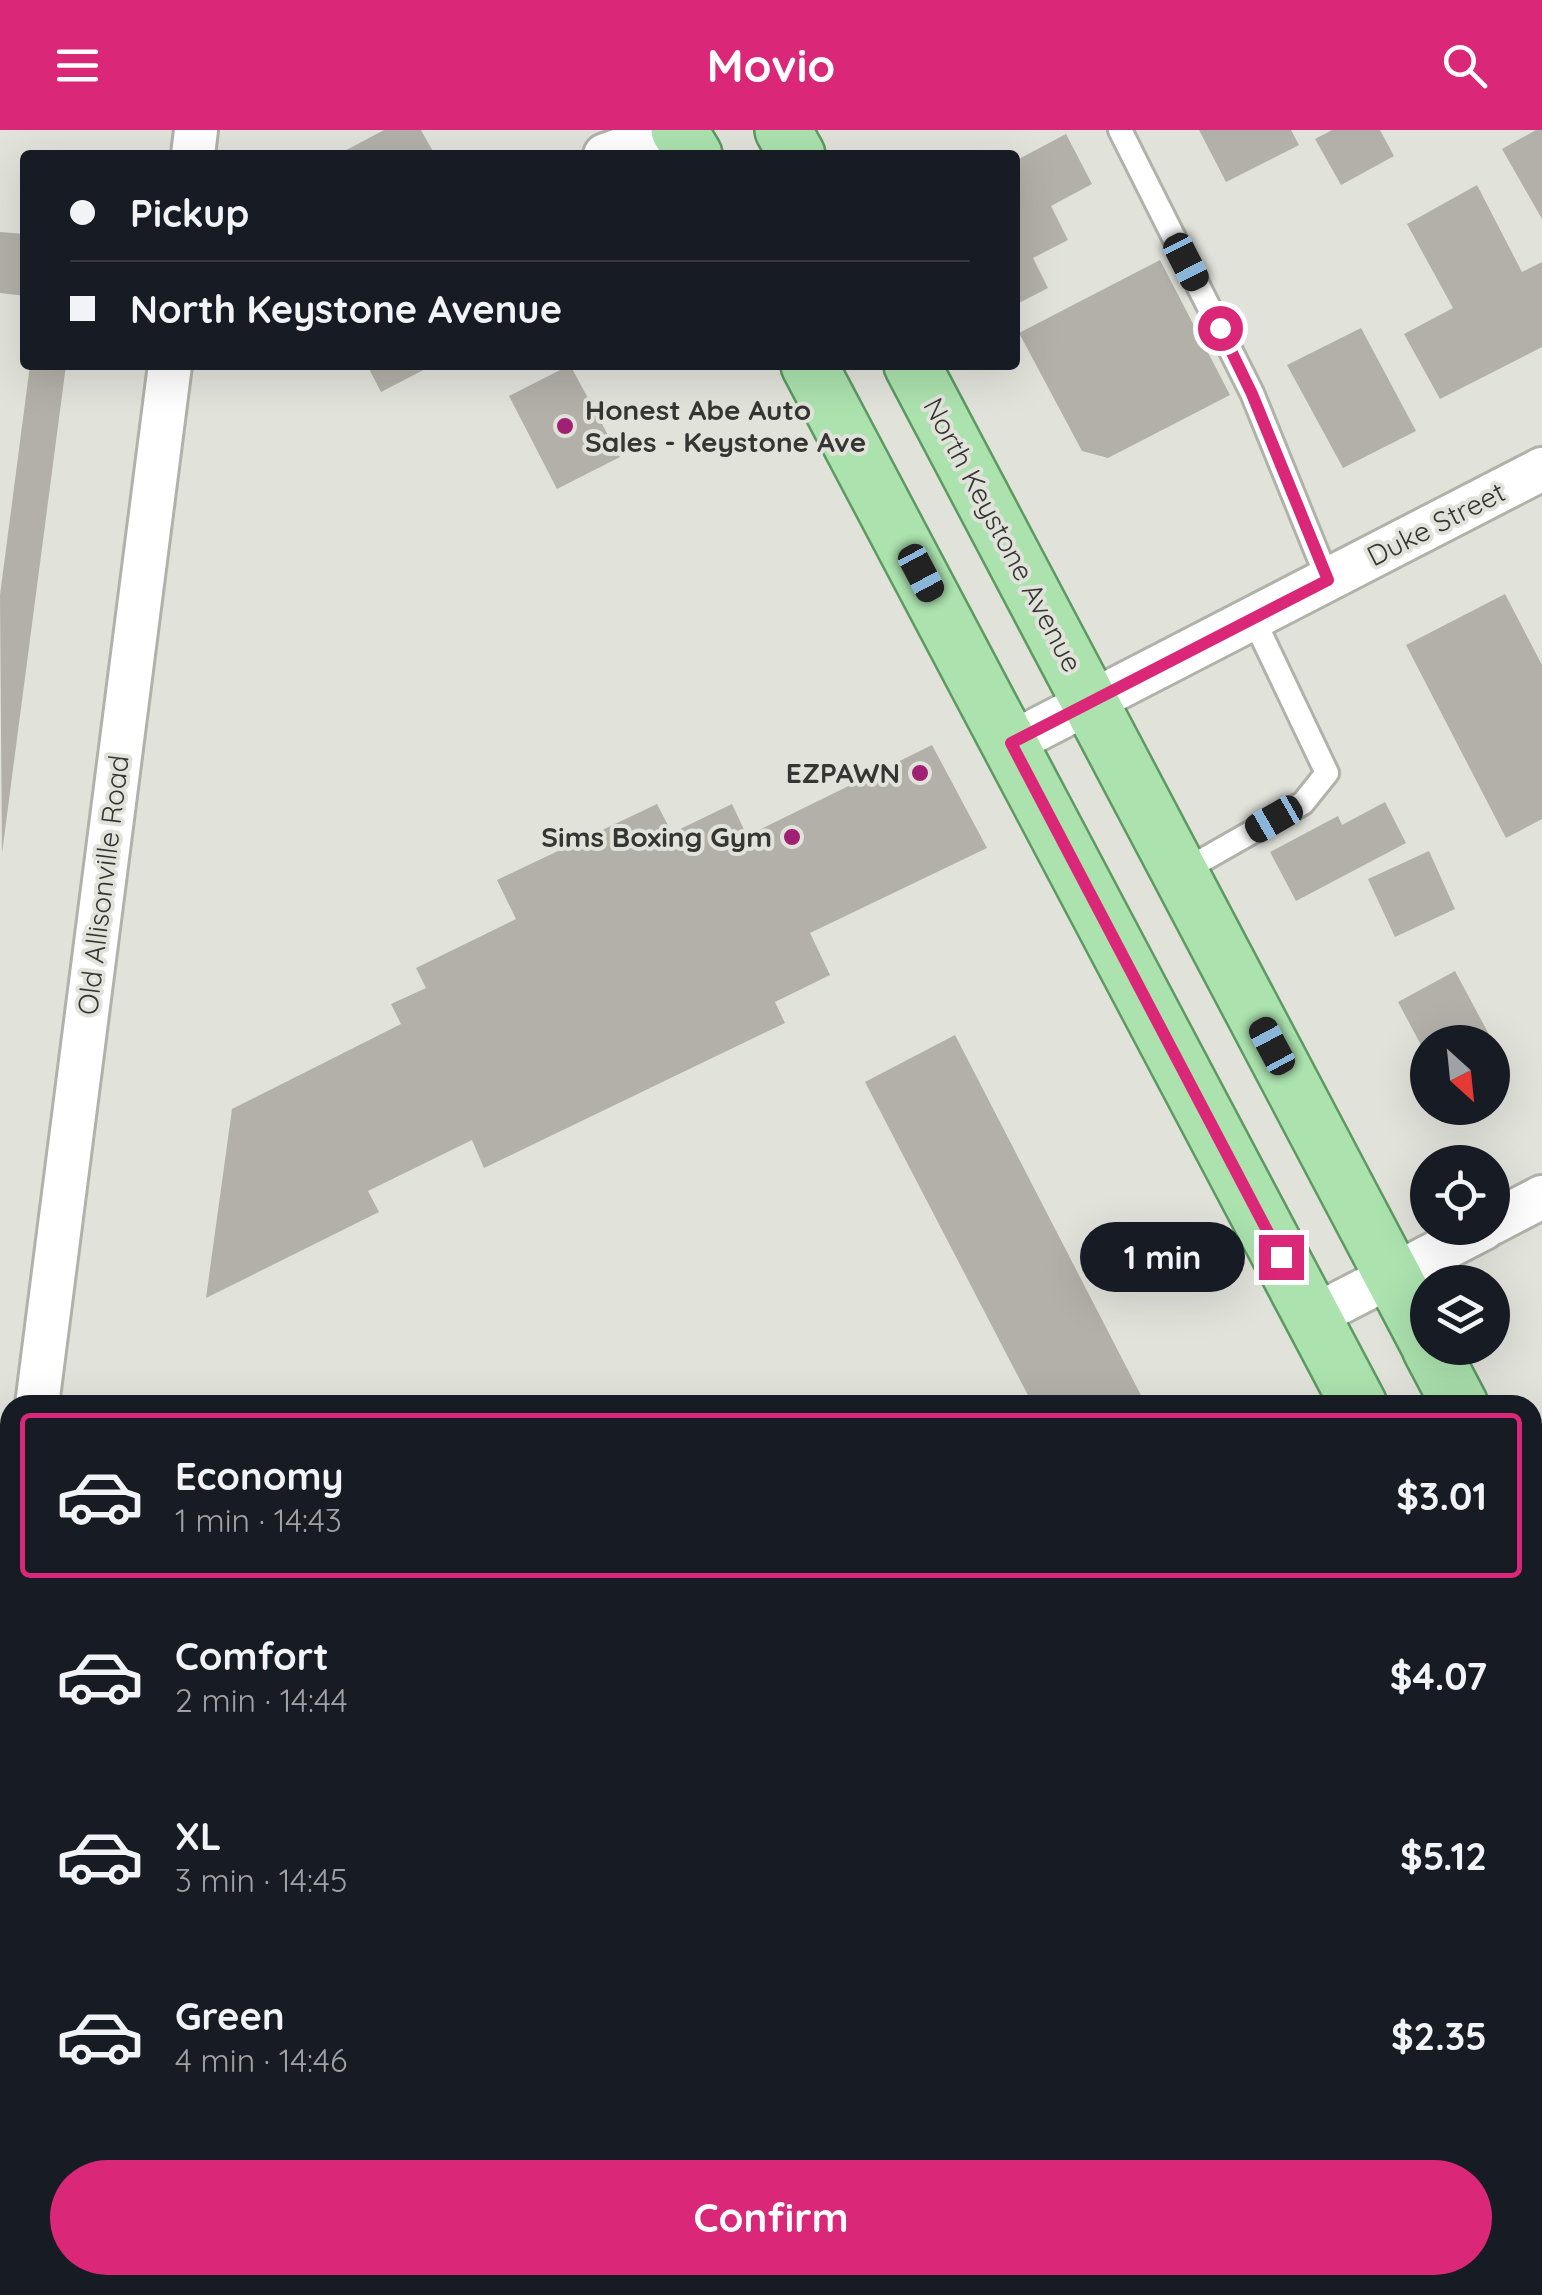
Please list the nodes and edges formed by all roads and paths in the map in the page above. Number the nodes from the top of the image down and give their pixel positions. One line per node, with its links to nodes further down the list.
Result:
1 (679, 130): 3 (street)
2 (1120, 130): 8 (lane)
3 (620, 150)
4 (169, 370): 20 (street, Old Allisonville Road)
5 (812, 370): 11 (main road)
6 (915, 370): 10 (main road, North Keystone Avenue)
7 (1542, 469): 8 (street, Duke Street)
8 (1328, 580): 9 (street, Duke Street)
9 (1253, 618): 10 (street, Duke Street); 12 (lane)
10 (1091, 702): 11 (street, Duke Street); 12 (main road, North Keystone Avenue)
11 (1011, 743): 18 (main road)
12 (1180, 873): 16 (main road, North Keystone Avenue)
13 (1542, 1197): 14 (street)
14 (1510, 1214)
15 (1451, 1245): 16 (street)
16 (1392, 1276): 17 (main road, North Keystone Avenue); 18 (street)
17 (1410, 1310)
18 (1312, 1317): 21 (main road)
19 (1439, 1365): 22 (main road, North Keystone Avenue)
20 (38, 1395)
21 (1354, 1395)
22 (1455, 1395)

